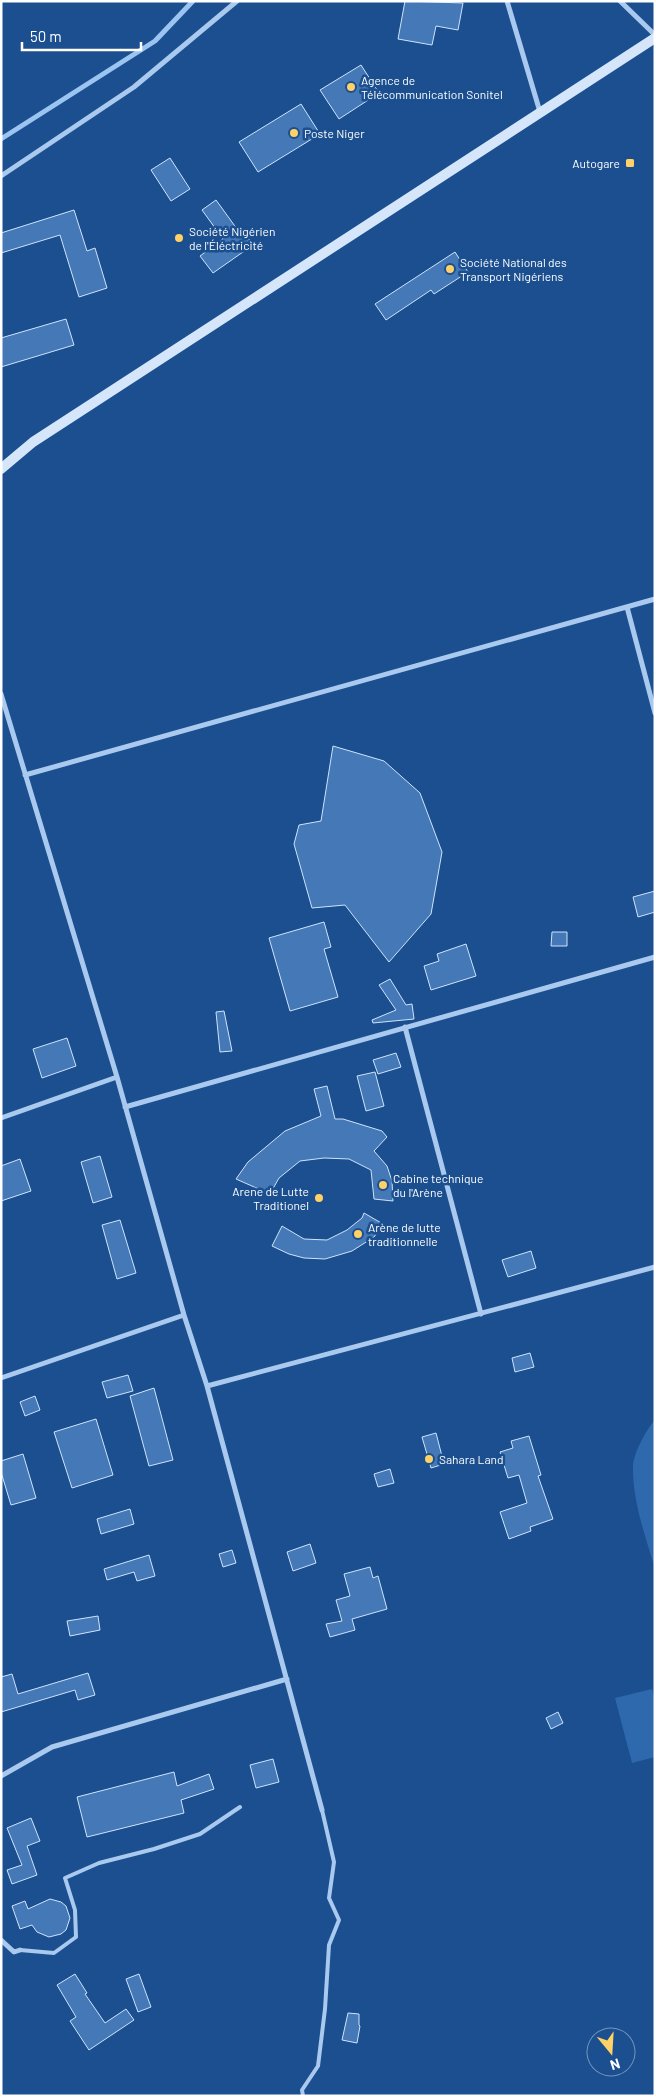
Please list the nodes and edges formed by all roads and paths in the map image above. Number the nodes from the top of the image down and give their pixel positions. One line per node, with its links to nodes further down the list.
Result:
1 (237, 1): 6 (street)
2 (507, 1): 5 (street)
3 (620, 1): 4 (street)
4 (655, 36): 5 (main road)
5 (540, 112): 7 (main road)
6 (1, 176)
7 (1, 469)
8 (655, 599): 9 (street)
9 (627, 607): 11 (street); 12 (street)
10 (1, 694): 12 (street)
11 (655, 712)
12 (25, 775): 15 (street)
13 (655, 957): 14 (street)
14 (405, 1027): 16 (street); 19 (street)
15 (117, 1077): 16 (street); 17 (street)
16 (126, 1107): 20 (street)
17 (1, 1118)
18 (655, 1267): 19 (street)
19 (481, 1314): 22 (street)
20 (184, 1315): 21 (street); 22 (street)
21 (1, 1378)
22 (207, 1386): 23 (street)
23 (287, 1679): 24 (street); 26 (street)
24 (1, 1776)
25 (240, 1807): 28 (lane)
26 (322, 1810): 29 (lane)
27 (1, 1940): 28 (street)
28 (20, 1950)
29 (304, 2096)

